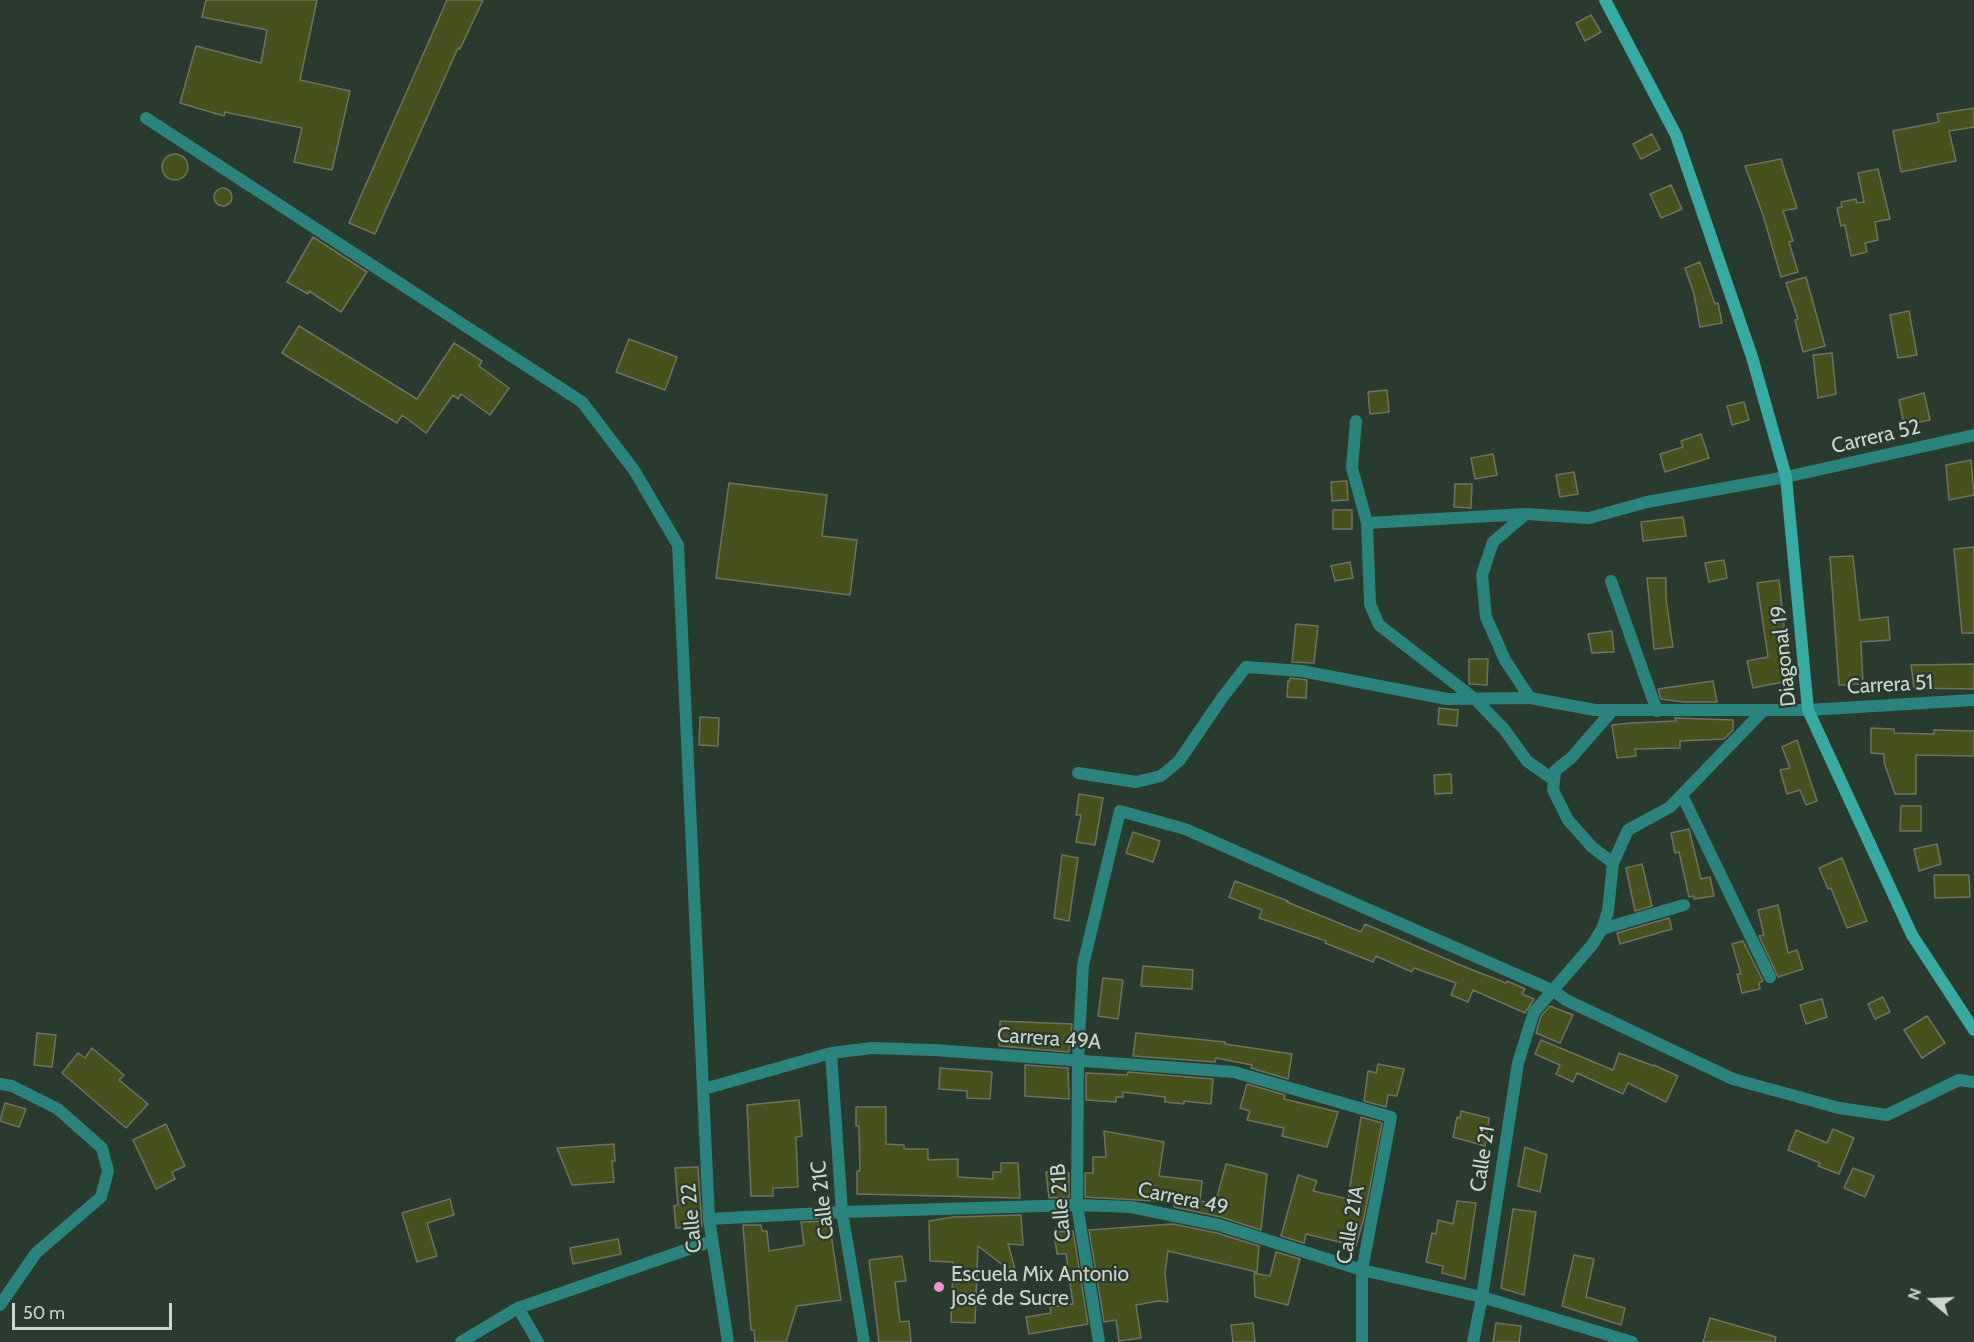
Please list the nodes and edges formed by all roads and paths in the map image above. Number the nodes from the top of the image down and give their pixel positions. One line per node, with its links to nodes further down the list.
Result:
1 (1605, 0): 5 (street, Diagonal 19)
2 (146, 118): 29 (street, Calle 22)
3 (1356, 421): 7 (street)
4 (1974, 435): 5 (street, Carrera 52)
5 (1786, 477): 6 (street, Carrera 52); 14 (street, Diagonal 19)
6 (1526, 514): 7 (street, Carrera 52); 9 (street)
7 (1366, 524): 10 (street)
8 (1611, 581): 15 (street)
9 (1530, 698): 10 (street, Carrera 51); 12 (street, Carrera 51)
10 (1474, 699): 16 (street, Carrera 51); 17 (street)
11 (1974, 700): 14 (street, Carrera 51)
12 (1613, 710): 15 (street, Carrera 51); 17 (street)
13 (1764, 710): 14 (street, Carrera 51); 15 (street, Carrera 51); 18 (street)
14 (1808, 710): 24 (street, Diagonal 19)
15 (1658, 711)
16 (1078, 772)
17 (1554, 780): 19 (street)
18 (1682, 795): 19 (street); 22 (street)
19 (1613, 864): 21 (street)
20 (1684, 905): 21 (street)
21 (1602, 929): 23 (street, Calle 21)
22 (1770, 977)
23 (1554, 991): 26 (street, Calle 21B); 27 (street); 36 (street, Calle 21)
24 (1974, 1030)
25 (831, 1053): 26 (street, Carrera 49A); 29 (street, Carrera 49A); 32 (street, Calle 21C)
26 (1078, 1060): 30 (street, Carrera 49A); 31 (street, Calle 21B)
27 (1974, 1082)
28 (0, 1084): 37 (street)
29 (704, 1089): 33 (street, Calle 22)
30 (1391, 1117): 35 (street, Calle 21A)
31 (1077, 1205): 32 (street, Carrera 49); 35 (street, Carrera 49); 43 (street, Calle 21B)
32 (842, 1212): 33 (street, Carrera 49); 42 (street, Calle 21C)
33 (709, 1219): 34 (street, Calle 22)
34 (712, 1240): 38 (street); 41 (street, Calle 22)
35 (1362, 1270): 36 (street, Carrera 49); 44 (street, Calle 21A)
36 (1482, 1297): 45 (street, Calle 21); 46 (street, Carrera 49)
37 (0, 1305)
38 (518, 1308): 39 (street); 40 (street)
39 (461, 1342)
40 (537, 1342)
41 (728, 1342)
42 (864, 1342)
43 (1099, 1342)
44 (1362, 1342)
45 (1473, 1342)
46 (1632, 1342)

